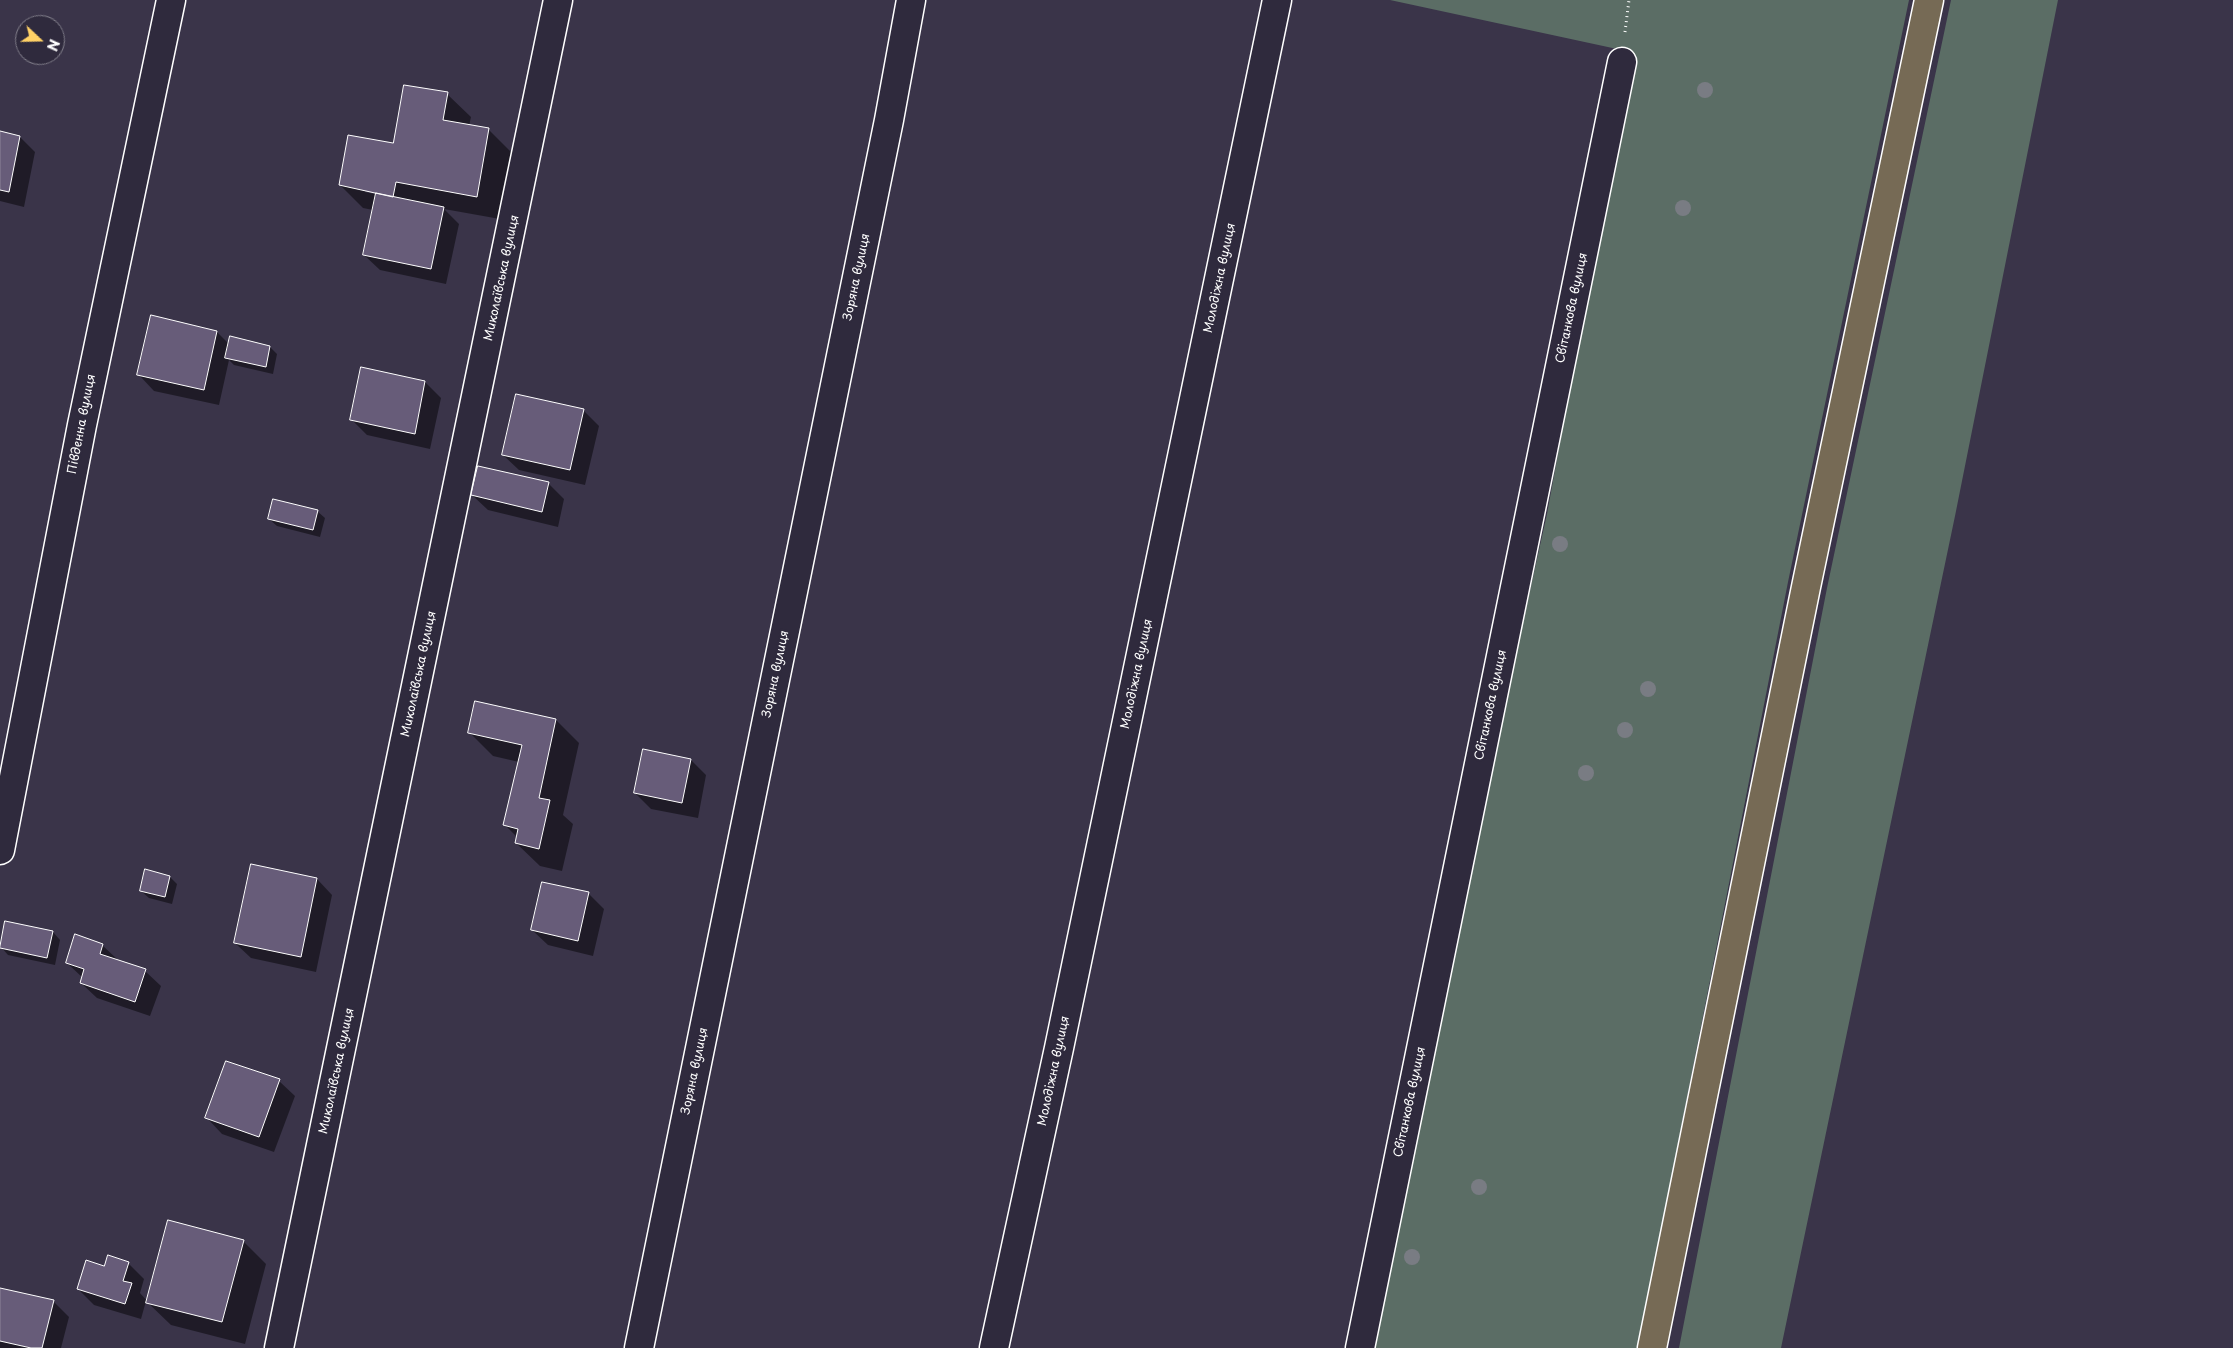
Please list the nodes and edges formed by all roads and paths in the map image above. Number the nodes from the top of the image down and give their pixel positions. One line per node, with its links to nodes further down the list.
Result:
1 (171, 0): 7 (street, Південна вулиця)
2 (558, 0): 8 (street, Миколаївська вулиця)
3 (911, 0): 9 (street, Зоряна вулиця)
4 (1277, 0): 10 (street, Молодіжна вулиця)
5 (1929, 0): 12 (highway)
6 (1622, 62): 11 (street, Світанкова вулиця)
7 (0, 850)
8 (278, 1348)
9 (639, 1348)
10 (994, 1348)
11 (1360, 1348)
12 (1652, 1348)

